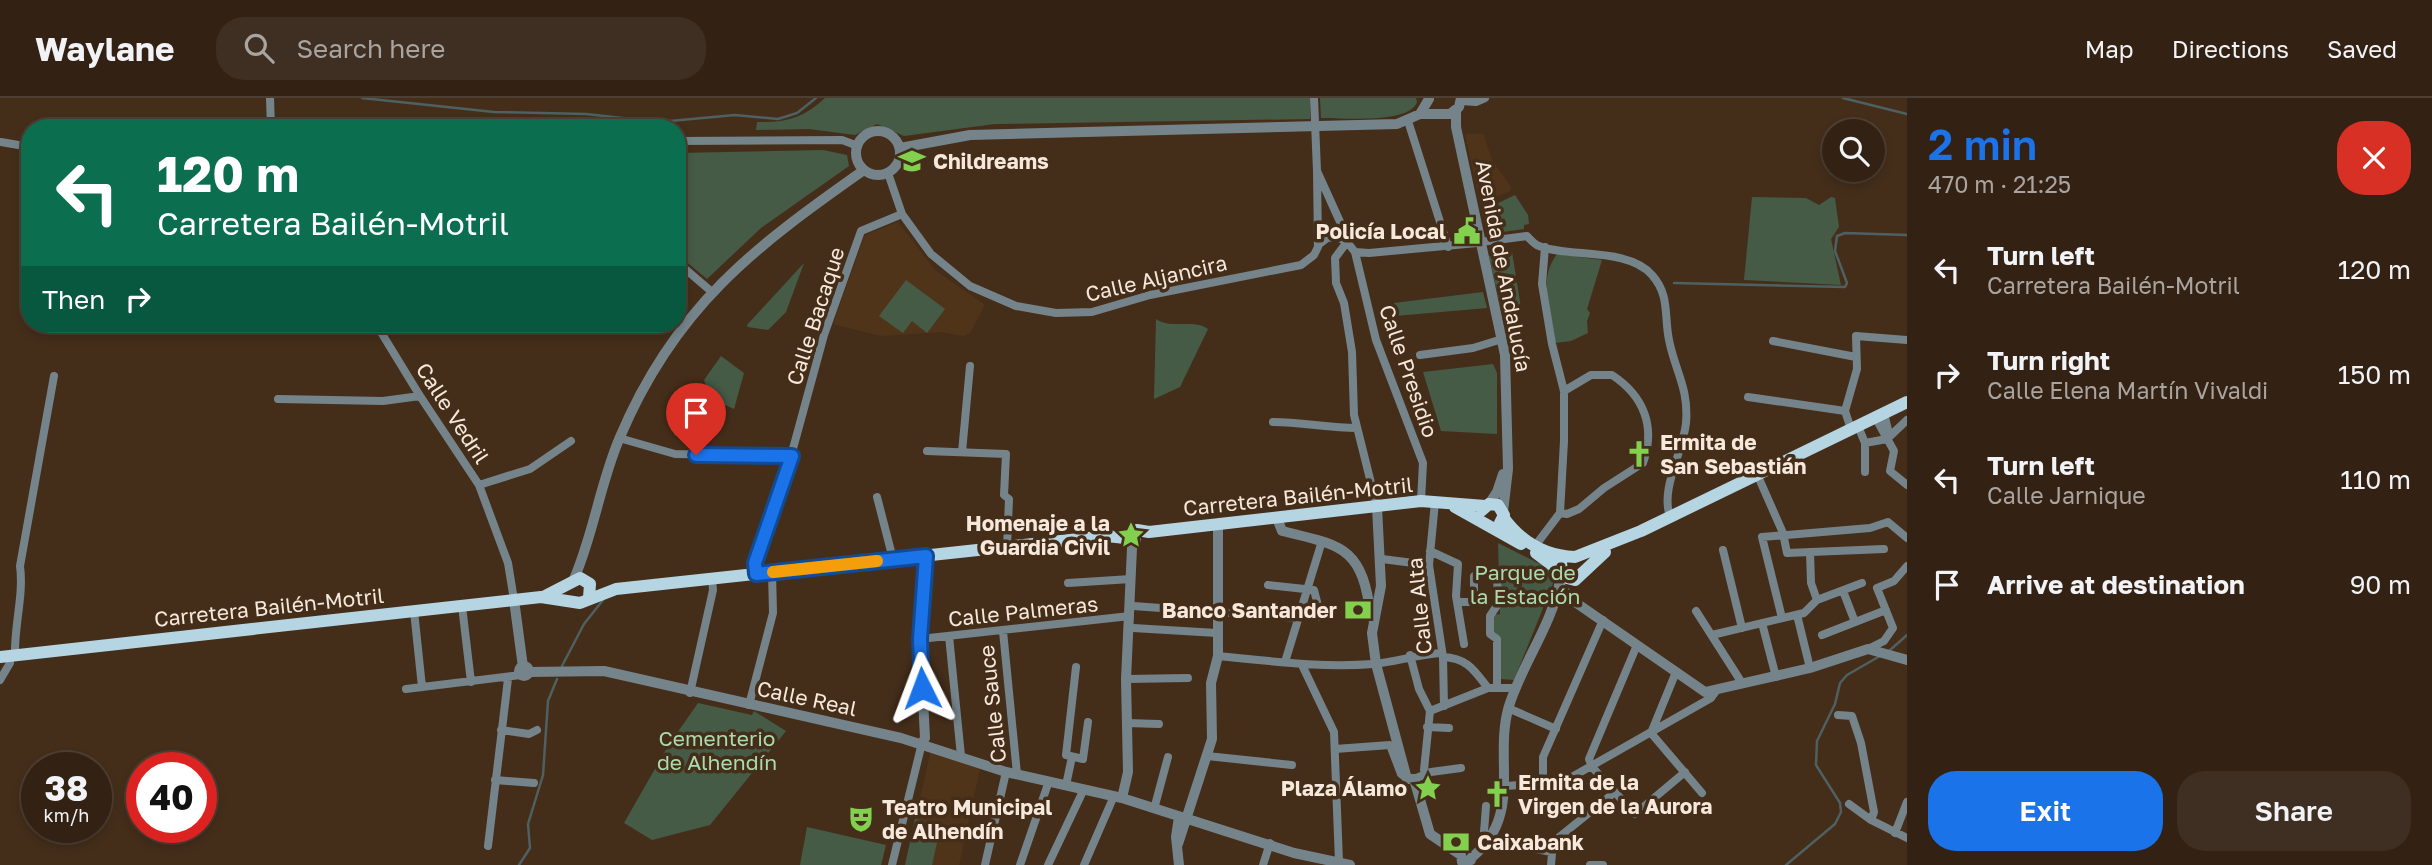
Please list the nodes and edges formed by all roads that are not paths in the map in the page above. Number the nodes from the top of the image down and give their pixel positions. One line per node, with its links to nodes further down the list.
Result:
1 (270, 98): 7 (street)
2 (1314, 98): 9 (street)
3 (1429, 98): 5 (street, Avenida de Andalucía); 6 (street)
4 (1485, 98): 5 (street)
5 (1452, 107): 6 (street); 24 (street, Avenida de Andalucía)
6 (1420, 114): 8 (street)
7 (271, 119)
8 (1408, 121): 9 (street); 26 (street)
9 (1315, 127): 14 (street); 16 (street)
10 (686, 141): 13 (street)
11 (1, 142): 12 (street)
12 (21, 145)
13 (858, 146): 14 (street); 15 (street)
14 (900, 148): 17 (street)
15 (864, 170): 17 (street); 30 (street)
16 (1317, 171): 19 (street); 20 (street)
17 (888, 173): 18 (street, Calle Aljancira)
18 (902, 214): 25 (street, Calle Aljancira); 58 (street, Calle Bacaque)
19 (1342, 225): 21 (street); 23 (street)
20 (1317, 232): 22 (street); 25 (street)
21 (1336, 237): 22 (street); 23 (street)
22 (1327, 238): 25 (street, Calle Aljancira)
23 (1346, 242): 28 (street); 51 (street)
24 (1479, 243): 26 (street); 27 (street); 34 (street, Avenida de Andalucía); 70 (street, Avenida de Andalucía)
25 (1318, 245)
26 (1448, 247): 28 (street)
27 (1545, 247): 41 (street); 71 (street)
28 (1354, 252): 64 (street, Calle Presidio)
29 (686, 270): 30 (street)
30 (712, 292): 31 (street)
31 (686, 325)
32 (381, 333): 42 (street, Calle Vedril)
33 (680, 333): 52 (street)
34 (1499, 341): 37 (street); 68 (street, Avenida de Andalucía)
35 (1773, 341): 38 (street)
36 (1907, 341): 38 (street)
37 (1420, 355)
38 (1856, 357): 46 (street)
39 (970, 366): 57 (street)
40 (54, 376): 135 (street)
41 (1564, 391): 69 (street); 69 (street)
42 (419, 396): 44 (street); 61 (street, Calle Vedril)
43 (1748, 397): 46 (street)
44 (278, 399)
45 (1907, 402): 47 (main road)
46 (1845, 411): 50 (street)
47 (1880, 415): 50 (main road); 53 (street)
48 (1907, 420): 53 (street)
49 (1273, 422): 51 (street)
50 (1854, 427): 55 (street); 60 (main road)
51 (1357, 428): 66 (street)
52 (620, 438): 58 (street); 101 (street)
53 (1887, 439): 55 (street); 62 (street)
54 (571, 441): 61 (street, Calle Vedril)
55 (1865, 443): 59 (street)
56 (927, 451): 57 (street)
57 (962, 452): 81 (street)
58 (792, 456): 94 (street)
59 (1865, 472)
60 (1757, 474): 71 (main road); 76 (street)
61 (478, 485): 106 (street, Calle Vedril)
62 (1907, 485)
63 (877, 497): 88 (street)
64 (1421, 501): 65 (main road, Carretera Bailén-Motril); 66 (main road, Carretera Bailén-Motril)
65 (1435, 502): 67 (main road, Carretera Bailén-Motril); 84 (street, Calle Alta)
66 (1376, 503): 72 (main road, Carretera Bailén-Motril); 89 (street)
67 (1451, 505): 68 (main road, Carretera Bailén-Motril); 74 (main road, Carretera Bailén-Motril)
68 (1487, 505): 70 (main road); 74 (main road)
69 (1560, 513): 80 (street)
70 (1503, 515): 74 (main road); 80 (main road)
71 (1670, 516): 75 (main road)
72 (1277, 518): 73 (main road, Carretera Bailén-Motril); 79 (street)
73 (1218, 524): 77 (main road, Carretera Bailén-Motril); 114 (street)
74 (1487, 524): 95 (main road, Carretera Bailén-Motril)
75 (1641, 531): 87 (main road); 92 (main road)
76 (1783, 533): 78 (street); 85 (street); 118 (street)
77 (1132, 537): 81 (main road, Carretera Bailén-Motril); 97 (street)
78 (1907, 538)
79 (1322, 541): 103 (street); 121 (street)
80 (1535, 546): 87 (main road)
81 (1007, 547): 86 (main road, Carretera Bailén-Motril)
82 (1884, 549): 85 (street)
83 (1723, 550): 123 (street)
84 (1430, 551): 90 (street, Calle Alta); 108 (street)
85 (1810, 552): 107 (street)
86 (926, 556): 88 (main road, Carretera Bailén-Motril); 129 (street)
87 (1571, 558): 92 (main road); 95 (main road)
88 (893, 559): 93 (main road, Carretera Bailén-Motril)
89 (1381, 559): 90 (street); 121 (street)
90 (1429, 565): 134 (street, Calle Alta)
91 (1907, 566): 111 (street)
92 (1584, 569): 98 (main road)
93 (772, 572): 94 (main road, Carretera Bailén-Motril); 158 (street)
94 (756, 574): 96 (main road, Carretera Bailén-Motril)
95 (1561, 577): 98 (main road, Carretera Bailén-Motril); 110 (street); 154 (street)
96 (712, 579): 101 (main road, Carretera Bailén-Motril); 156 (street)
97 (1130, 579): 99 (street); 116 (street)
98 (1575, 580): 110 (street)
99 (1068, 583)
100 (1862, 583): 104 (street)
101 (581, 585): 105 (main road, Carretera Bailén-Motril); 105 (main road, Carretera Bailén-Motril)
102 (1268, 585): 103 (street)
103 (1307, 589): 117 (street); 117 (street)
104 (1843, 591): 107 (street); 120 (street)
105 (541, 597): 106 (main road, Carretera Bailén-Motril)
106 (514, 600): 109 (main road, Carretera Bailén-Motril); 143 (street)
107 (1817, 600): 115 (street)
108 (1457, 602): 130 (street); 153 (street)
109 (462, 606): 112 (main road, Carretera Bailén-Motril); 150 (street)
110 (1585, 608): 119 (street)
111 (1886, 610): 120 (street); 132 (street)
112 (414, 611): 135 (main road, Carretera Bailén-Motril); 152 (street)
113 (1696, 611): 126 (street)
114 (1218, 613): 116 (street); 117 (street); 125 (street)
115 (1797, 615): 118 (street); 142 (street)
116 (1132, 617): 124 (street, Calle Palmeras); 125 (street); 148 (street)
117 (1299, 617): 138 (street)
118 (1782, 618): 122 (street)
119 (1603, 620): 131 (street); 168 (street)
120 (1854, 622): 127 (street)
121 (1371, 623): 139 (street)
122 (1762, 623): 123 (street); 145 (street)
123 (1742, 628): 126 (street)
124 (1003, 631): 128 (street, Calle Palmeras); 182 (street, Calle Sauce)
125 (1217, 633): 136 (street)
126 (1712, 635): 151 (street)
127 (1822, 635)
128 (949, 636): 129 (street, Calle Palmeras); 174 (street)
129 (920, 639): 172 (street)
130 (1464, 644)
131 (1637, 645): 144 (street); 179 (street)
132 (1876, 648): 137 (street); 142 (street)
133 (1410, 655): 134 (street); 139 (street); 161 (street)
134 (1442, 655): 153 (street); 159 (street, Calle Alta)
135 (8, 656): 149 (street)
136 (1218, 656): 138 (street); 175 (street)
137 (1907, 660)
138 (1285, 662): 140 (street)
139 (1376, 664): 140 (street); 184 (street)
140 (1302, 666): 173 (street)
141 (1076, 667): 176 (street)
142 (1810, 668): 145 (street)
143 (524, 671): 147 (street); 156 (street, Calle Real)
144 (1676, 672): 157 (street); 171 (street)
145 (1776, 677): 151 (street)
146 (1188, 678): 148 (street)
147 (508, 679): 150 (street); 169 (street)
148 (1126, 679): 164 (street)
149 (0, 680)
150 (471, 682): 152 (street)
151 (1742, 683): 157 (street)
152 (422, 687): 155 (street)
153 (1493, 687): 154 (street); 159 (street)
154 (1516, 688): 160 (street)
155 (406, 689)
156 (690, 693): 158 (street, Calle Real)
157 (1712, 694): 171 (street)
158 (749, 705): 172 (street, Calle Real)
159 (1444, 706): 161 (street)
160 (1508, 708): 168 (street); 190 (street)
161 (1430, 711): 166 (street)
162 (1838, 715): 200 (street)
163 (1088, 722): 176 (street)
164 (1126, 723): 165 (street); 194 (street)
165 (1159, 724)
166 (1427, 727): 167 (street); 183 (street)
167 (1449, 728)
168 (1556, 729): 188 (street)
169 (501, 730): 170 (street); 185 (street)
170 (537, 730)
171 (1651, 733): 179 (street); 181 (street)
172 (922, 743): 174 (street, Calle Real); 211 (street)
173 (1335, 749): 184 (street); 210 (street)
174 (961, 756): 182 (street, Calle Real)
175 (1207, 756): 178 (street); 199 (street)
176 (1072, 757): 189 (street)
177 (1168, 757): 198 (street)
178 (1292, 765)
179 (1592, 767): 188 (street); 192 (street)
180 (1461, 768): 183 (street)
181 (1685, 772): 192 (street); 193 (street)
182 (1012, 773): 186 (street, Calle Real); 212 (street, Calle Sauce)
183 (1427, 775): 184 (street)
184 (1411, 779): 208 (street)
185 (495, 780): 187 (street); 205 (street)
186 (1049, 781): 189 (street, Calle Real); 213 (street)
187 (534, 783)
188 (1543, 784): 190 (street)
189 (1066, 785): 191 (street, Calle Real)
190 (1506, 786): 203 (street)
191 (1084, 789): 194 (street, Calle Real); 214 (street)
192 (1615, 792): 207 (street)
193 (1702, 793)
194 (1118, 797): 198 (street, Calle Real); 215 (street)
195 (1907, 802): 201 (street)
196 (1849, 804): 200 (street)
197 (1486, 806): 203 (street)
198 (1154, 809): 199 (street, Calle Real)
199 (1183, 819): 204 (street, Calle Real); 216 (street)
200 (1871, 820): 201 (street)
201 (1895, 833): 202 (street)
202 (1907, 838)
203 (1487, 842): 208 (street)
204 (1270, 843): 209 (street, Calle Real); 217 (street)
205 (488, 846)
206 (1519, 846): 207 (street)
207 (1552, 852): 218 (street)
208 (1465, 859)
209 (1323, 862): 210 (street, Calle Real)
210 (1344, 864)
211 (892, 865)
212 (985, 865)
213 (1020, 865)
214 (1048, 865)
215 (1084, 865)
216 (1179, 865)
217 (1263, 865)
218 (1551, 865)
219 (1590, 865): 220 (street)
220 (1603, 865)

